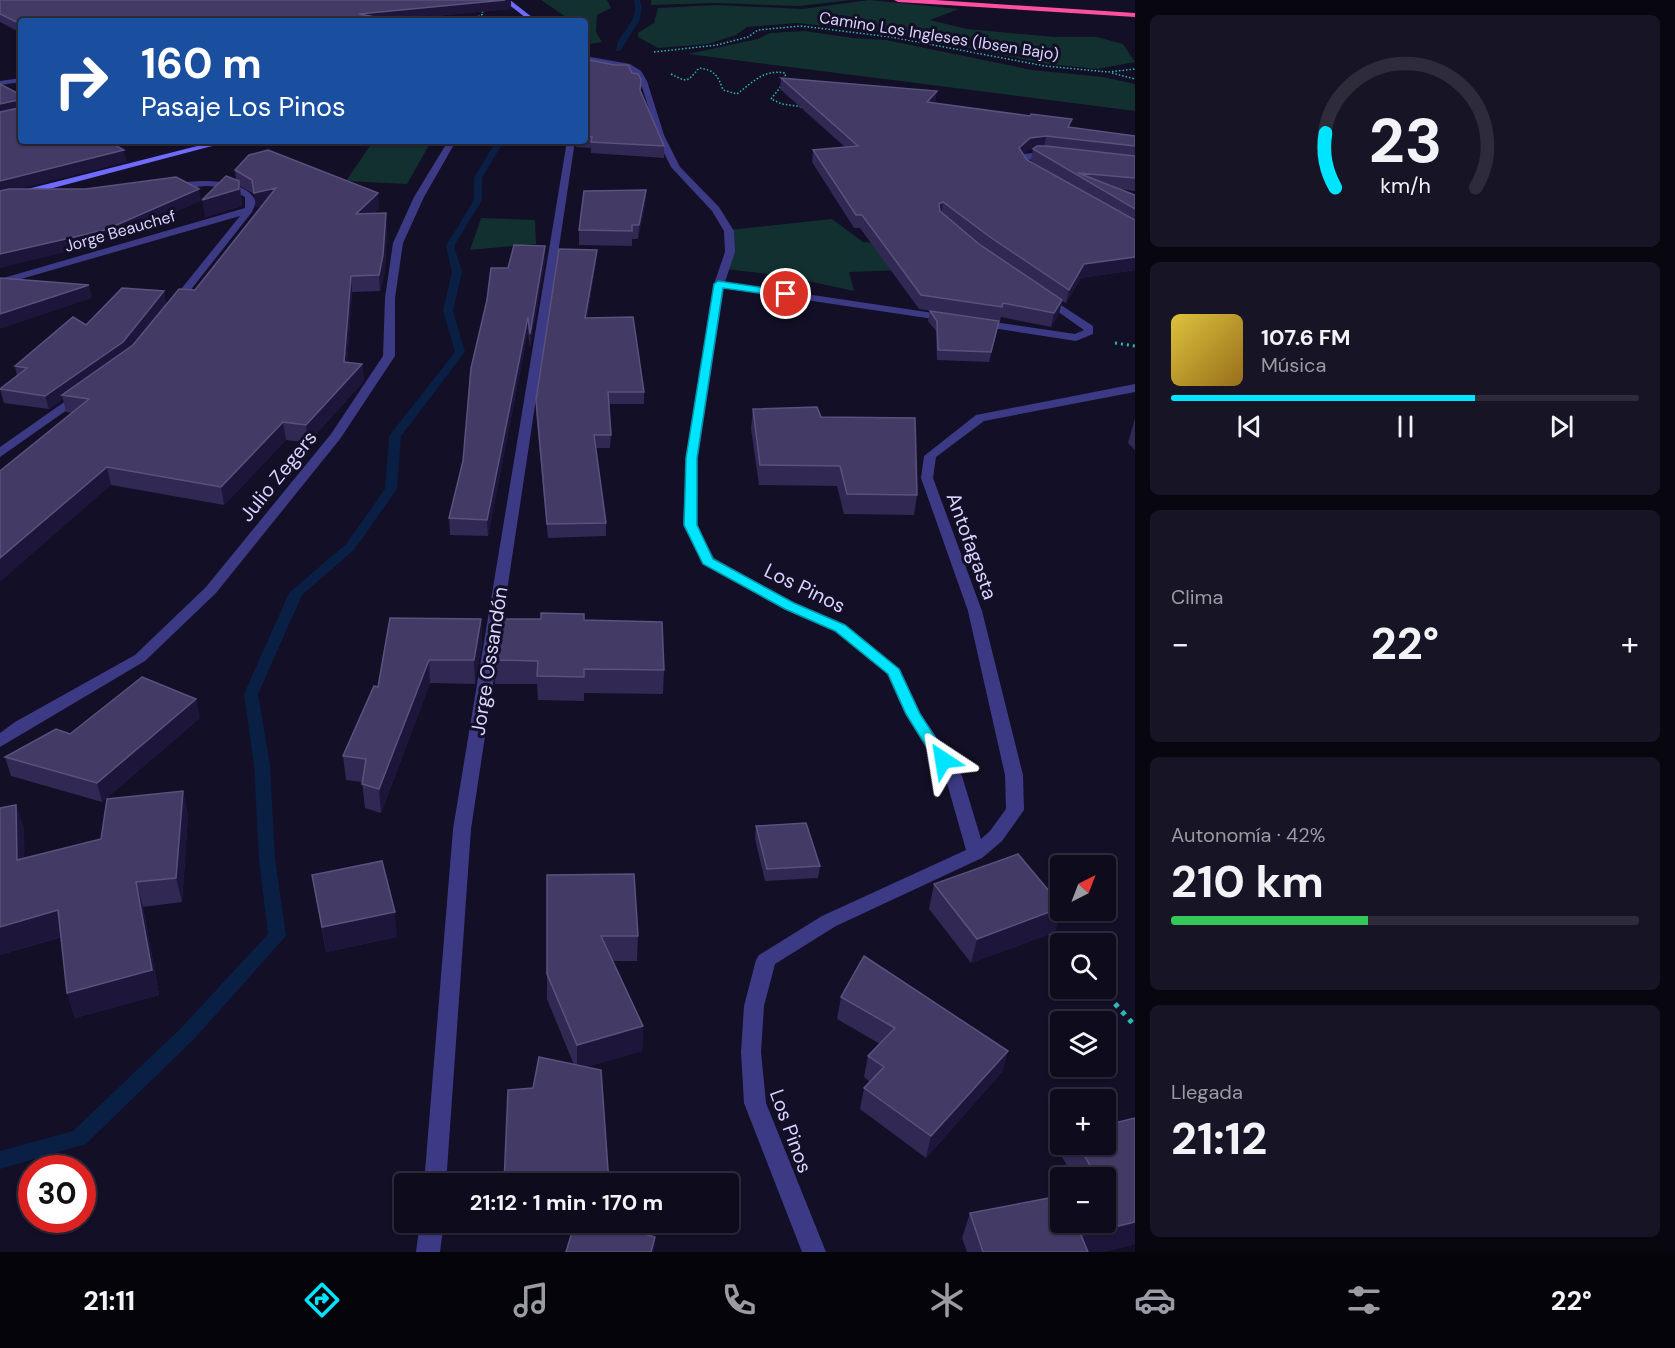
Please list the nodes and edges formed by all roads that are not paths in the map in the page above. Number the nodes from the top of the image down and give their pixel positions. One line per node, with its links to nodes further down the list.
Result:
1 (507, 0): 6 (main road)
2 (898, 0): 5 (highway)
3 (995, 0): 4 (highway)
4 (1135, 8)
5 (1135, 15)
6 (530, 18)
7 (588, 58): 21 (street, Los Pinos)
8 (18, 80): 9 (street)
9 (0, 83)
10 (206, 144): 16 (main road)
11 (450, 144): 27 (street, Julio Zegers)
12 (571, 144): 29 (street, Jorge Ossandón)
13 (1061, 154): 14 (street)
14 (1048, 180)
15 (157, 188): 19 (street)
16 (12, 196): 17 (street); 18 (main road)
17 (50, 198)
18 (0, 199)
19 (249, 210): 20 (street, Jorge Beauchef); 23 (street)
20 (0, 282)
21 (718, 284): 22 (street); 28 (street, Los Pinos)
22 (1031, 288)
23 (168, 311)
24 (94, 385): 26 (street)
25 (1135, 388): 28 (street, Antofagasta)
26 (0, 453)
27 (0, 741)
28 (976, 852): 32 (street, Los Pinos)
29 (436, 1173)
30 (431, 1233): 31 (street)
31 (428, 1252)
32 (814, 1252)

